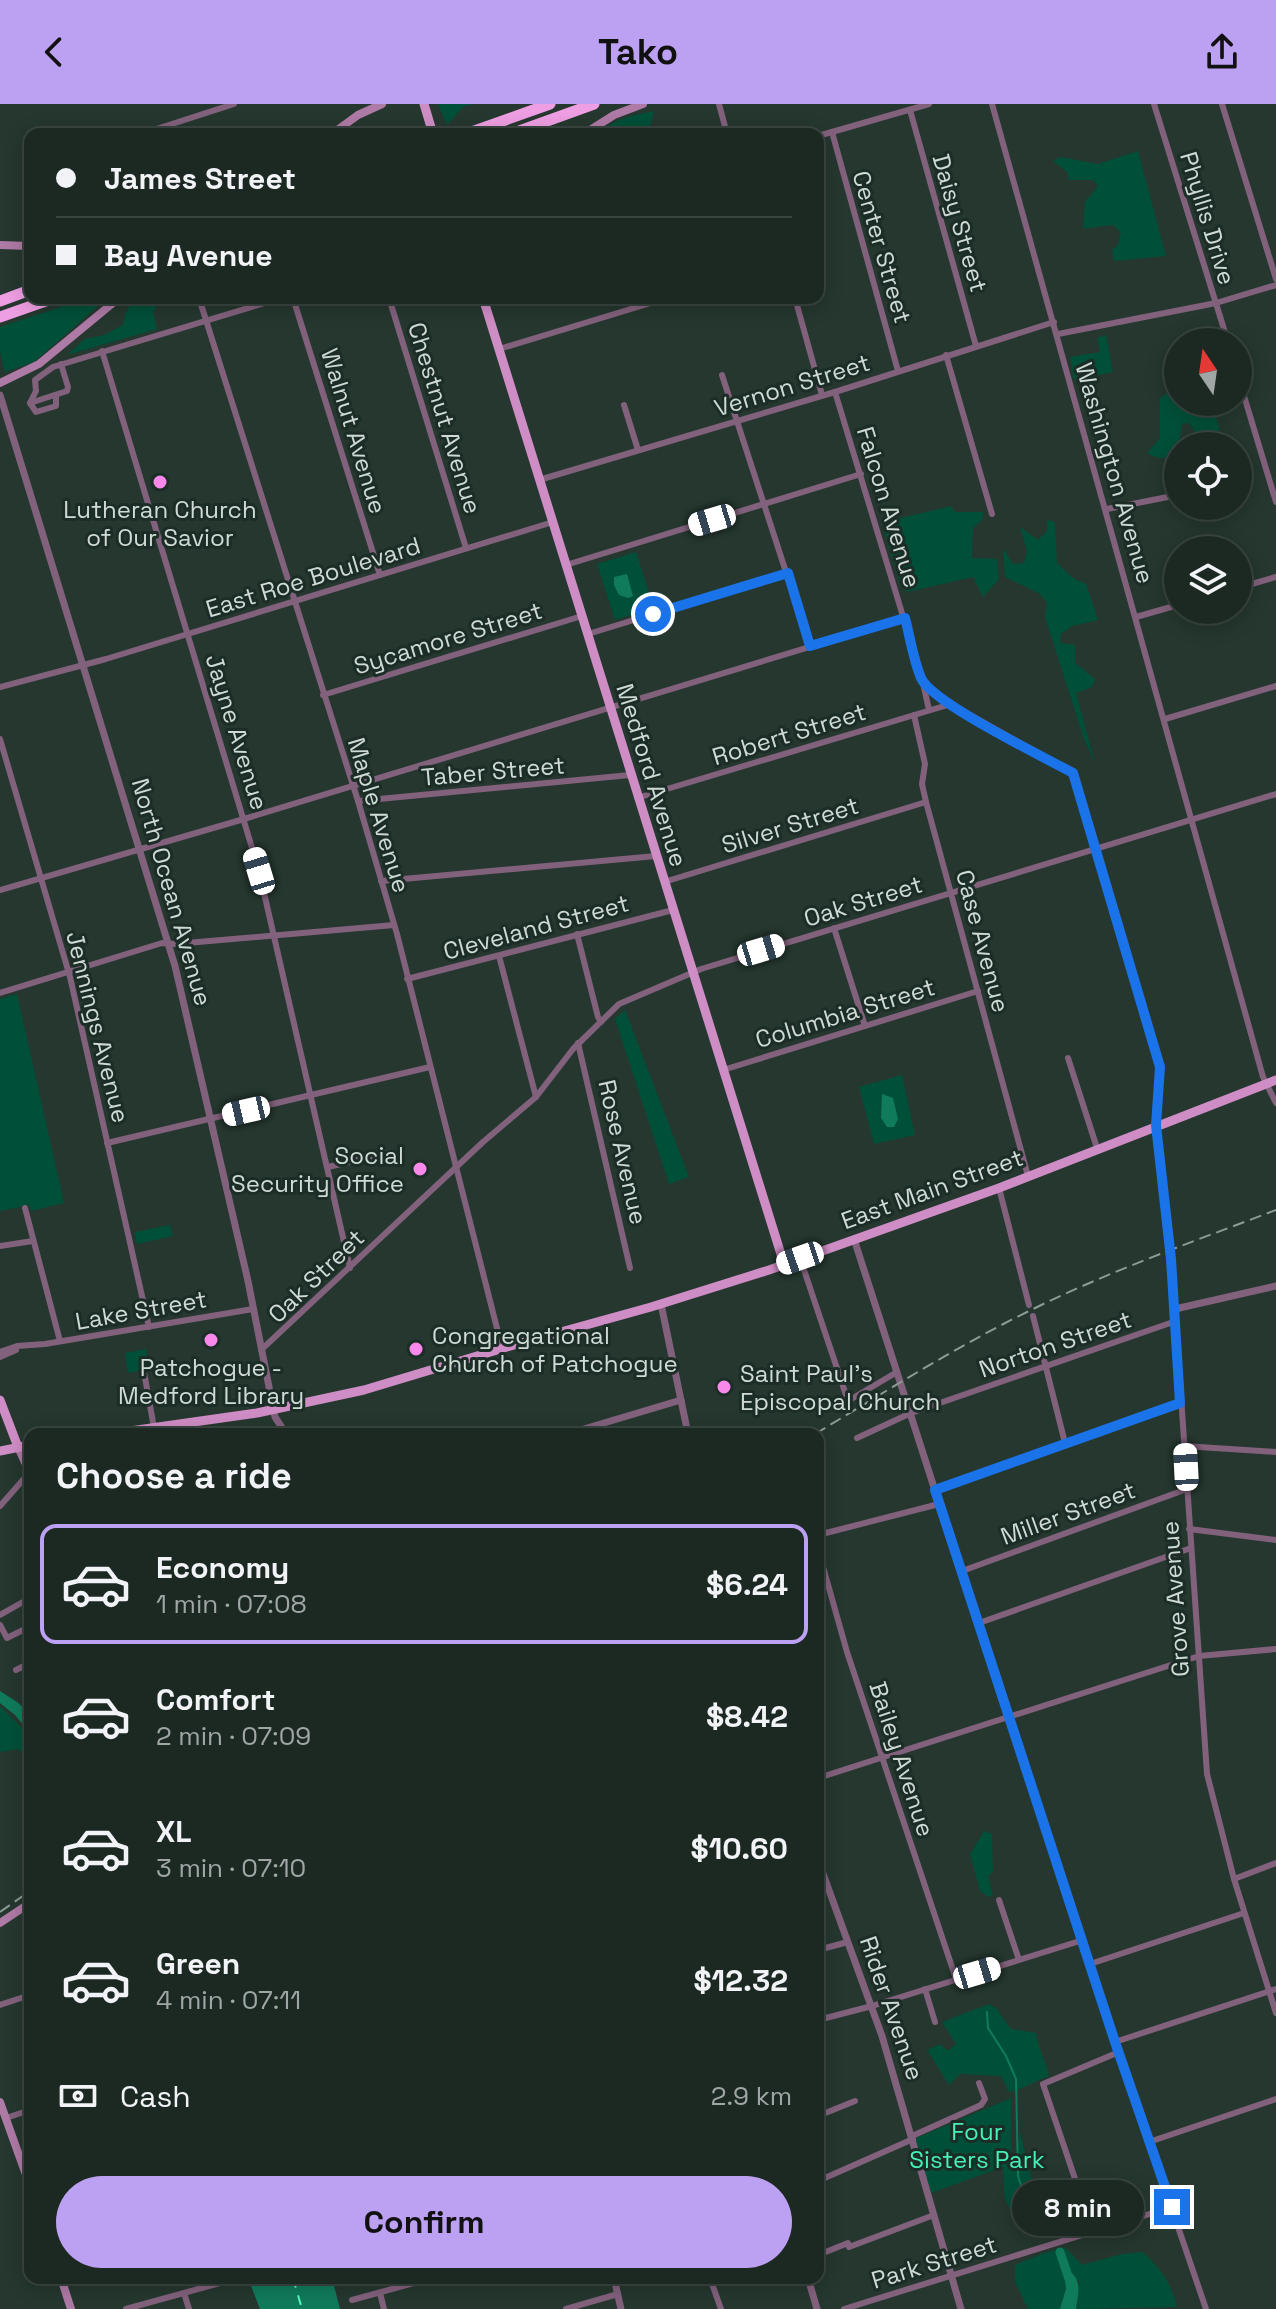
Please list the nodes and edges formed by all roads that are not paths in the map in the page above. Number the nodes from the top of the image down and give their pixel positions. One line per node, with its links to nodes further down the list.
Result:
1 (234, 104): 13 (street)
2 (382, 104): 14 (main road)
3 (424, 104): 15 (main road)
4 (550, 104): 16 (highway)
5 (594, 104): 17 (highway)
6 (643, 104): 18 (main road)
7 (719, 104): 19 (street)
8 (929, 104): 12 (street)
9 (992, 104): 39 (street, Washington Avenue)
10 (1154, 104): 27 (street, Phyllis Drive)
11 (1222, 104): 24 (street)
12 (910, 110): 20 (street); 42 (street, Daisy Street)
13 (161, 128)
14 (340, 128)
15 (431, 128)
16 (483, 128)
17 (528, 128)
18 (593, 128)
19 (725, 128)
20 (832, 132): 21 (street); 47 (street, Center Street)
21 (824, 134)
22 (0, 245): 23 (main road)
23 (24, 246)
24 (1276, 282): 27 (street)
25 (24, 292): 26 (highway)
26 (0, 301)
27 (1216, 303): 40 (street, Phyllis Drive); 41 (street)
28 (37, 304): 37 (highway)
29 (112, 304): 49 (main road)
30 (201, 304): 38 (street, Maple Avenue)
31 (260, 304): 38 (street)
32 (295, 304): 68 (street, Walnut Avenue)
33 (391, 304): 65 (street, Chestnut Avenue)
34 (485, 304): 43 (main road, Medford Avenue)
35 (635, 304): 43 (street)
36 (797, 304): 52 (street)
37 (0, 317)
38 (205, 320): 44 (street); 71 (street, Maple Avenue)
39 (1054, 322): 41 (street, Washington Avenue); 42 (street, Vernon Street)
40 (1224, 328)
41 (1058, 334): 62 (street, Washington Avenue)
42 (976, 346): 45 (street, Vernon Street)
43 (499, 349): 58 (main road, Medford Avenue)
44 (102, 351): 46 (street); 76 (street, Jayne Avenue)
45 (946, 355): 47 (street, Vernon Street); 63 (street)
46 (61, 364): 46 (street)
47 (898, 371): 50 (street, Vernon Street)
48 (722, 375): 55 (street)
49 (0, 383)
50 (835, 392): 52 (street, Vernon Street); 57 (street, Falcon Avenue)
51 (0, 395): 79 (street, North Ocean Avenue)
52 (822, 395): 55 (street, Vernon Street)
53 (624, 405): 56 (street)
54 (1250, 416): 60 (street)
55 (738, 420): 56 (street, Vernon Street); 61 (street)
56 (638, 450): 58 (street, Vernon Street)
57 (861, 474): 61 (street); 75 (street, Falcon Avenue)
58 (539, 480): 64 (main road, Medford Avenue)
59 (1164, 498): 62 (street)
60 (1276, 502)
61 (766, 504): 66 (street); 67 (street)
62 (1107, 509): 74 (street, Washington Avenue)
63 (992, 514)
64 (553, 522): 65 (street, East Roe Boulevard); 66 (main road, Medford Avenue)
65 (466, 548): 68 (street, East Roe Boulevard)
66 (566, 565): 73 (main road, Medford Avenue)
67 (788, 573): 77 (street); 78 (street)
68 (380, 575): 71 (street, East Roe Boulevard)
69 (1276, 577): 70 (street)
70 (1252, 584)
71 (294, 602): 76 (street, East Roe Boulevard); 83 (street, Maple Avenue)
72 (1164, 609): 74 (street)
73 (582, 616): 77 (main road, Medford Avenue); 83 (street, Sycamore Street)
74 (1136, 617): 88 (street, Washington Avenue)
75 (905, 618): 78 (street); 80 (street, Falcon Avenue)
76 (189, 634): 79 (street, East Roe Boulevard); 96 (street, Jayne Avenue)
77 (588, 634): 85 (main road, Medford Avenue)
78 (810, 646): 85 (street)
79 (85, 666): 82 (street, East Roe Boulevard); 99 (street, North Ocean Avenue)
80 (922, 679): 84 (street); 86 (street, Falcon Avenue)
81 (1276, 686): 88 (street)
82 (0, 687)
83 (323, 695): 91 (street, Maple Avenue)
84 (951, 704): 86 (street, Robert Street); 98 (street)
85 (610, 707): 90 (main road, Medford Avenue); 91 (street)
86 (929, 710): 87 (street, Robert Street)
87 (914, 715): 93 (street, Robert Street); 95 (street, Case Avenue)
88 (1165, 719): 97 (street, Washington Avenue)
89 (0, 739): 101 (street, Jennings Avenue)
90 (630, 775): 93 (main road, Medford Avenue); 94 (street, Taber Street)
91 (353, 785): 94 (street, Maple Avenue); 96 (street)
92 (1276, 794): 97 (street, Oak Street)
93 (637, 798): 100 (main road, Medford Avenue)
94 (358, 801): 102 (street, Maple Avenue)
95 (926, 802): 103 (street, Silver Street); 105 (street, Case Avenue)
96 (244, 819): 99 (street); 110 (street, Jayne Avenue)
97 (1192, 819): 98 (street, Oak Street); 124 (street, Washington Avenue)
98 (1095, 848): 105 (street, Oak Street); 129 (street)
99 (139, 850): 101 (street); 111 (street, North Ocean Avenue)
100 (656, 856): 102 (street); 103 (main road, Medford Avenue)
101 (41, 879): 104 (street); 113 (street, Jennings Avenue)
102 (381, 881): 107 (street, Maple Avenue)
103 (664, 882): 106 (main road, Medford Avenue)
104 (0, 890)
105 (951, 893): 108 (street, Oak Street); 116 (street, Case Avenue)
106 (673, 910): 109 (street, Cleveland Street); 114 (main road, Medford Avenue)
107 (394, 925): 110 (street); 115 (street, Maple Avenue)
108 (834, 928): 114 (street, Oak Street); 119 (street)
109 (577, 934): 112 (street, Cleveland Street); 118 (street)
110 (276, 936): 111 (street); 125 (street, Jayne Avenue)
111 (168, 943): 113 (street); 128 (street, North Ocean Avenue)
112 (499, 956): 115 (street, Cleveland Street); 126 (street)
113 (69, 972): 117 (street); 130 (street, Jennings Avenue)
114 (692, 972): 118 (street, Oak Street); 123 (main road, Medford Avenue)
115 (407, 979): 122 (street, Maple Avenue)
116 (978, 991): 119 (street, Columbia Street); 135 (street, Case Avenue)
117 (0, 993)
118 (601, 1022): 120 (street, Oak Street)
119 (865, 1026): 123 (street, Columbia Street)
120 (578, 1043): 126 (street, Oak Street); 144 (street, Rose Avenue)
121 (1068, 1058): 131 (street)
122 (430, 1067): 125 (street); 134 (street, Maple Avenue)
123 (723, 1070): 142 (main road, Medford Avenue)
124 (1271, 1082): 127 (street, Washington Avenue); 129 (main road, East Main Street)
125 (311, 1095): 128 (street); 133 (street, Jayne Avenue)
126 (536, 1097): 134 (street, Oak Street)
127 (1276, 1103)
128 (210, 1119): 130 (street); 148 (street, North Ocean Avenue)
129 (1156, 1125): 131 (main road, East Main Street); 149 (street, Grove Avenue)
130 (107, 1143): 152 (street, Jennings Avenue)
131 (1097, 1148): 135 (main road, East Main Street)
132 (391, 1152): 133 (street)
133 (328, 1167): 143 (street, Jayne Avenue)
134 (456, 1167): 143 (street, Oak Street); 154 (street, Maple Avenue)
135 (1028, 1176): 136 (main road, East Main Street)
136 (999, 1188): 138 (main road, East Main Street); 147 (street)
137 (25, 1208): 139 (street)
138 (854, 1239): 141 (main road, East Main Street); 159 (street)
139 (33, 1241): 140 (street); 153 (street)
140 (0, 1246)
141 (800, 1258): 142 (main road, East Main Street); 159 (street)
142 (784, 1264): 146 (main road, East Main Street)
143 (350, 1268): 155 (street, Oak Street)
144 (630, 1268)
145 (1276, 1286): 149 (street)
146 (661, 1304): 154 (main road, East Main Street); 161 (street)
147 (1029, 1305)
148 (253, 1309): 152 (street, Lake Street); 155 (street, North Ocean Avenue)
149 (1175, 1309): 151 (street, Grove Avenue)
150 (1033, 1316): 157 (street)
151 (1176, 1321): 157 (street, Norton Street); 162 (street, Grove Avenue)
152 (149, 1327): 153 (street, Lake Street)
153 (60, 1341): 156 (street, Lake Street)
154 (502, 1348): 163 (main road, East Main Street)
155 (261, 1350): 163 (street, North Ocean Avenue)
156 (0, 1354)
157 (1047, 1366): 165 (street, Norton Street); 171 (street)
158 (144, 1372): 166 (street)
159 (897, 1372): 165 (street)
160 (0, 1400): 164 (main road)
161 (681, 1400): 168 (street); 169 (street)
162 (1180, 1403): 171 (street); 173 (street, Grove Avenue)
163 (274, 1410): 166 (main road, East Main Street); 167 (street, North Ocean Avenue)
164 (3, 1413): 174 (main road)
165 (911, 1413): 170 (street, Norton Street); 180 (street)
166 (154, 1428)
167 (283, 1428)
168 (587, 1428)
169 (687, 1428)
170 (857, 1438)
171 (1065, 1443): 180 (street)
172 (24, 1446): 174 (main road)
173 (1184, 1446): 176 (street); 179 (street, Grove Avenue)
174 (18, 1447): 175 (main road); 177 (main road)
175 (0, 1451)
176 (1276, 1452)
177 (24, 1460)
178 (24, 1479): 182 (street)
179 (1187, 1489): 183 (street, Grove Avenue); 188 (street, Miller Street)
180 (935, 1490): 181 (street)
181 (939, 1504): 184 (street); 188 (street)
182 (0, 1506)
183 (1189, 1529): 185 (street); 186 (street, Grove Avenue)
184 (824, 1533)
185 (1276, 1540)
186 (1191, 1548): 191 (street); 195 (street, Grove Avenue)
187 (824, 1570): 199 (street, Bailey Avenue)
188 (962, 1571): 191 (street)
189 (24, 1601): 190 (street)
190 (0, 1615)
191 (979, 1623): 198 (street)
192 (0, 1625): 193 (street)
193 (24, 1630)
194 (1276, 1649): 195 (street)
195 (1199, 1656): 198 (street); 203 (street, Grove Avenue)
196 (24, 1666): 197 (street)
197 (16, 1670)
198 (1008, 1717): 199 (street); 208 (street)
199 (882, 1757): 200 (street); 213 (street, Bailey Avenue)
200 (824, 1776)
201 (1276, 1863): 203 (street)
202 (824, 1876): 209 (street, Rider Avenue)
203 (1234, 1879): 206 (street, Grove Avenue)
204 (999, 1900): 211 (street)
205 (24, 1907): 207 (main road)
206 (1244, 1913): 212 (street); 215 (street, Grove Avenue)
207 (0, 1923)
208 (1083, 1940): 211 (street); 212 (street)
209 (848, 1942): 210 (street); 218 (street, Rider Avenue)
210 (824, 1948)
211 (1019, 1960): 213 (street)
212 (1090, 1964): 222 (street)
213 (956, 1979): 214 (street)
214 (925, 1989): 218 (street); 221 (street)
215 (1272, 1990): 219 (street, Grove Avenue); 222 (street)
216 (24, 1997): 217 (street)
217 (0, 2005)
218 (872, 2006): 220 (street); 231 (street, Rider Avenue)
219 (1276, 2013)
220 (824, 2018)
221 (935, 2022)
222 (1115, 2042): 223 (street)
223 (1119, 2052): 232 (street); 237 (street)
224 (979, 2083): 231 (street)
225 (1276, 2099): 232 (street)
226 (855, 2101): 229 (street)
227 (0, 2102): 230 (main road)
228 (24, 2112): 230 (street)
229 (824, 2114)
230 (6, 2118): 233 (main road)
231 (912, 2138): 234 (street); 236 (street, Rider Avenue)
232 (1149, 2142): 235 (street)
233 (24, 2162)
234 (824, 2178)
235 (1172, 2207): 237 (street, Park Street); 260 (street)
236 (934, 2215): 238 (street); 239 (street, Rider Avenue)
237 (1093, 2232): 239 (street, Park Street)
238 (824, 2253)
239 (952, 2276): 258 (street, Park Street); 259 (street, Rider Avenue)
240 (63, 2284): 250 (main road)
241 (216, 2284): 246 (street)
242 (411, 2284): 247 (street)
243 (616, 2284): 248 (street)
244 (712, 2284): 256 (street)
245 (810, 2284): 257 (street)
246 (184, 2293): 251 (street); 252 (street)
247 (380, 2293): 249 (street); 253 (street)
248 (618, 2294): 254 (street); 255 (street)
249 (352, 2300)
250 (71, 2309)
251 (126, 2309)
252 (189, 2309)
253 (384, 2309)
254 (566, 2309)
255 (621, 2309)
256 (721, 2309)
257 (817, 2309)
258 (844, 2309)
259 (961, 2309)
260 (1206, 2309)

